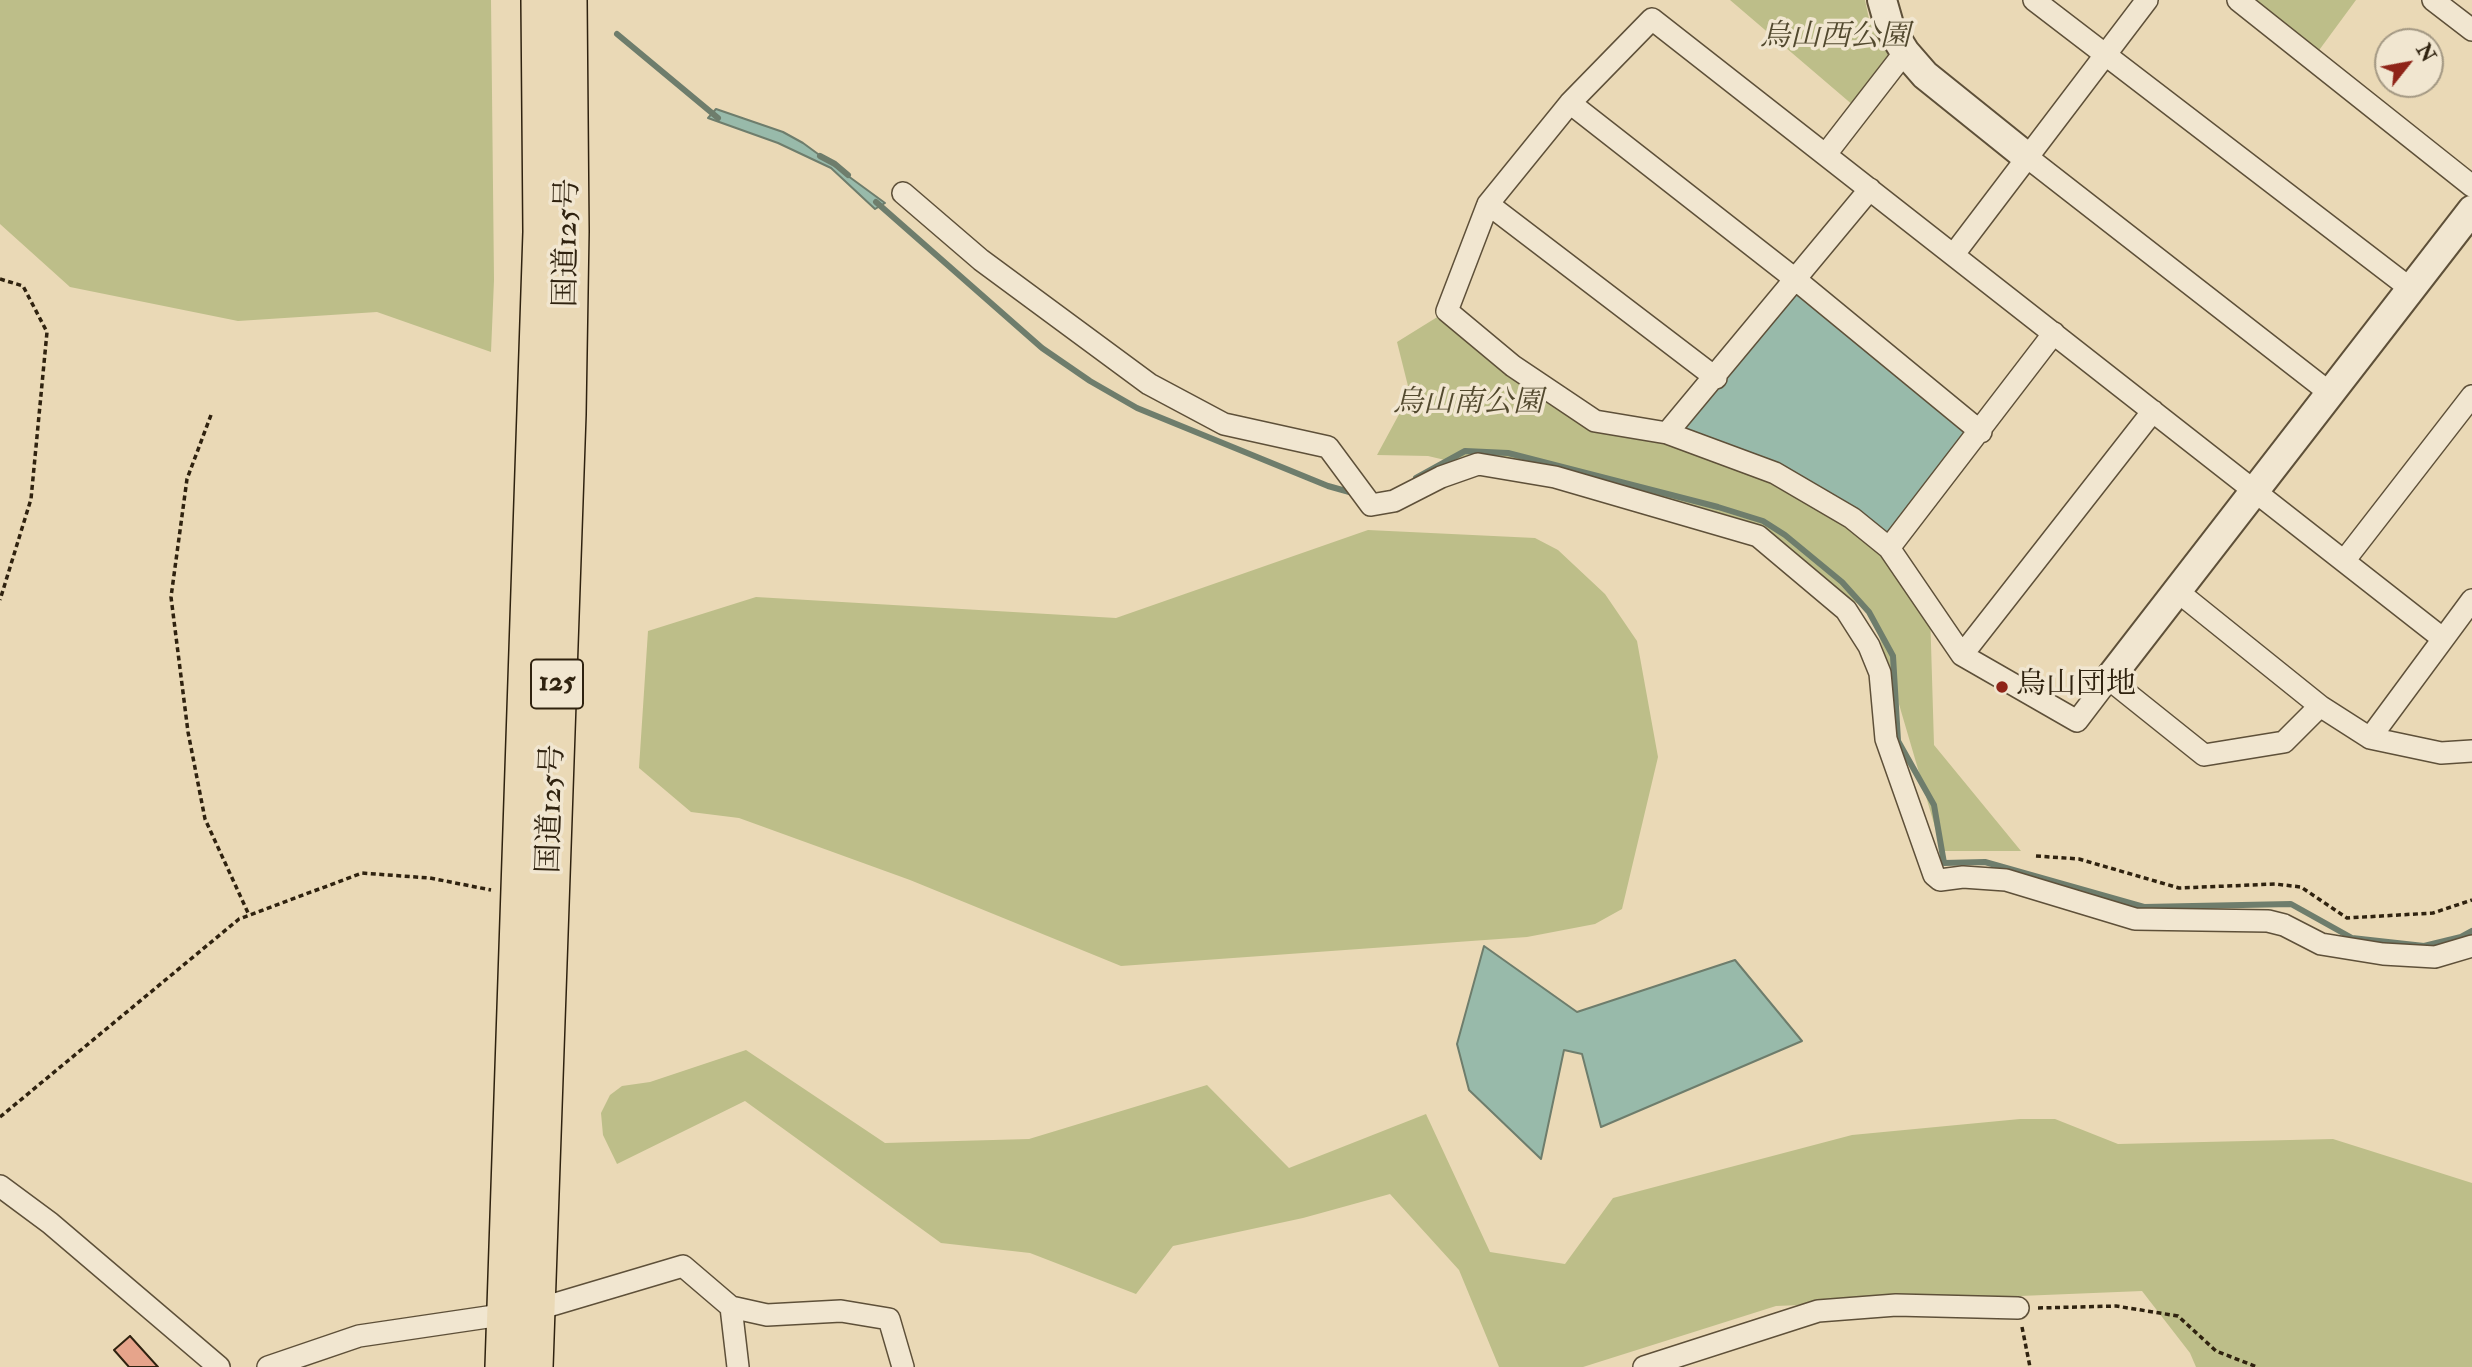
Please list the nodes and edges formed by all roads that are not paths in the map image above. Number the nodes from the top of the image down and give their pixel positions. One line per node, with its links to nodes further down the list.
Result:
1 (540, 0): 44 (highway, 国道125号 / 125)
2 (568, 0): 44 (highway, 国道125号 / 125)
3 (1882, 0): 9 (street)
4 (2034, 0): 10 (street)
5 (2147, 0): 10 (street)
6 (2238, 0): 14 (street)
7 (2433, 0): 8 (street)
8 (2472, 30)
9 (1905, 52): 12 (street); 13 (street)
10 (2106, 55): 13 (street); 21 (street)
11 (1570, 103): 12 (street); 17 (street); 20 (street)
12 (1826, 154): 15 (street)
13 (2027, 158): 19 (street); 24 (street)
14 (2472, 186)
15 (1870, 188): 19 (street); 20 (street)
16 (903, 192): 40 (street)
17 (1488, 204): 23 (street); 28 (street)
18 (2472, 210): 21 (street)
19 (1954, 254): 22 (street)
20 (1795, 279): 23 (street); 27 (street)
21 (2411, 289): 24 (street)
22 (2054, 333): 26 (street); 27 (street)
23 (1716, 378): 28 (street)
24 (2330, 393): 29 (street)
25 (2472, 396): 31 (street)
26 (2153, 411): 29 (street); 35 (street)
27 (1981, 432): 30 (street)
28 (1667, 433): 30 (street)
29 (2255, 491): 31 (street); 32 (street)
30 (1889, 548): 35 (street)
31 (2344, 561): 34 (street)
32 (2177, 592): 36 (street); 37 (street)
33 (2472, 600): 34 (street)
34 (2442, 638): 38 (street)
35 (1962, 655): 36 (street)
36 (2109, 679): 37 (street)
37 (2320, 706): 38 (street)
38 (2370, 738): 39 (street)
39 (2472, 751)
40 (2472, 946)
41 (0, 1186): 45 (street)
42 (731, 1307): 44 (street); 49 (street); 50 (street)
43 (2018, 1308): 51 (street)
44 (521, 1312): 46 (street); 47 (highway, 国道125号 / 125); 48 (highway, 国道125号 / 125)
45 (219, 1367)
46 (268, 1367)
47 (505, 1367)
48 (534, 1367)
49 (738, 1367)
50 (903, 1367)
51 (1644, 1367)

